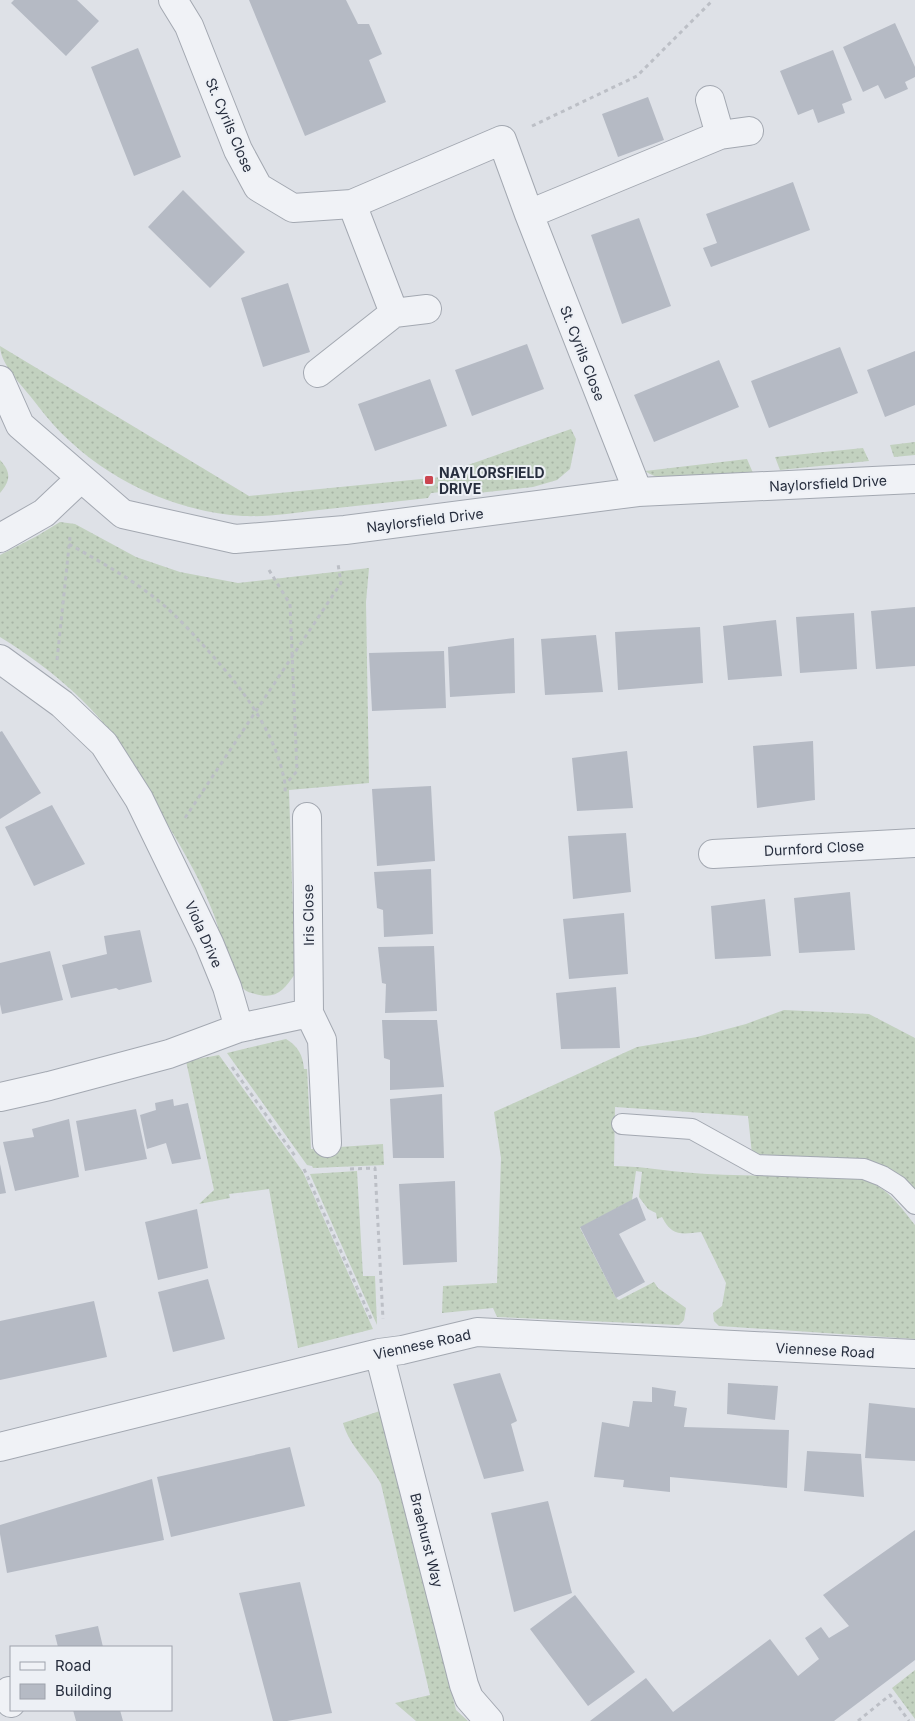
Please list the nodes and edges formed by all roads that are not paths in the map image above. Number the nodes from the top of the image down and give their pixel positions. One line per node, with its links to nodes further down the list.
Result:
1 (173, 0): 5 (street, St. Cyrils Close)
2 (710, 100): 4 (street)
3 (750, 131): 4 (street)
4 (720, 135): 6 (street)
5 (352, 204): 6 (street, St. Cyrils Close); 8 (street)
6 (529, 214): 13 (street, St. Cyrils Close)
7 (427, 309): 8 (street)
8 (394, 313): 9 (street)
9 (318, 373)
10 (0, 380): 11 (street, Naylorsfield Drive)
11 (81, 478): 13 (street, Naylorsfield Drive); 14 (street)
12 (915, 479): 13 (street, Naylorsfield Drive)
13 (638, 492)
14 (0, 538)
15 (0, 659): 20 (street, Viola Drive)
16 (307, 816): 19 (street, Iris Close)
17 (915, 843): 18 (street, Durnford Close)
18 (713, 854)
19 (309, 1012): 20 (street); 23 (street, Iris Close)
20 (228, 1032): 21 (street)
21 (0, 1097)
22 (622, 1124): 24 (lane)
23 (327, 1143)
24 (915, 1204)
25 (378, 1344): 26 (street, Viennese Road); 27 (street, Viennese Road); 28 (street, Braehurst Way)
26 (915, 1354)
27 (0, 1447)
28 (488, 1721)

